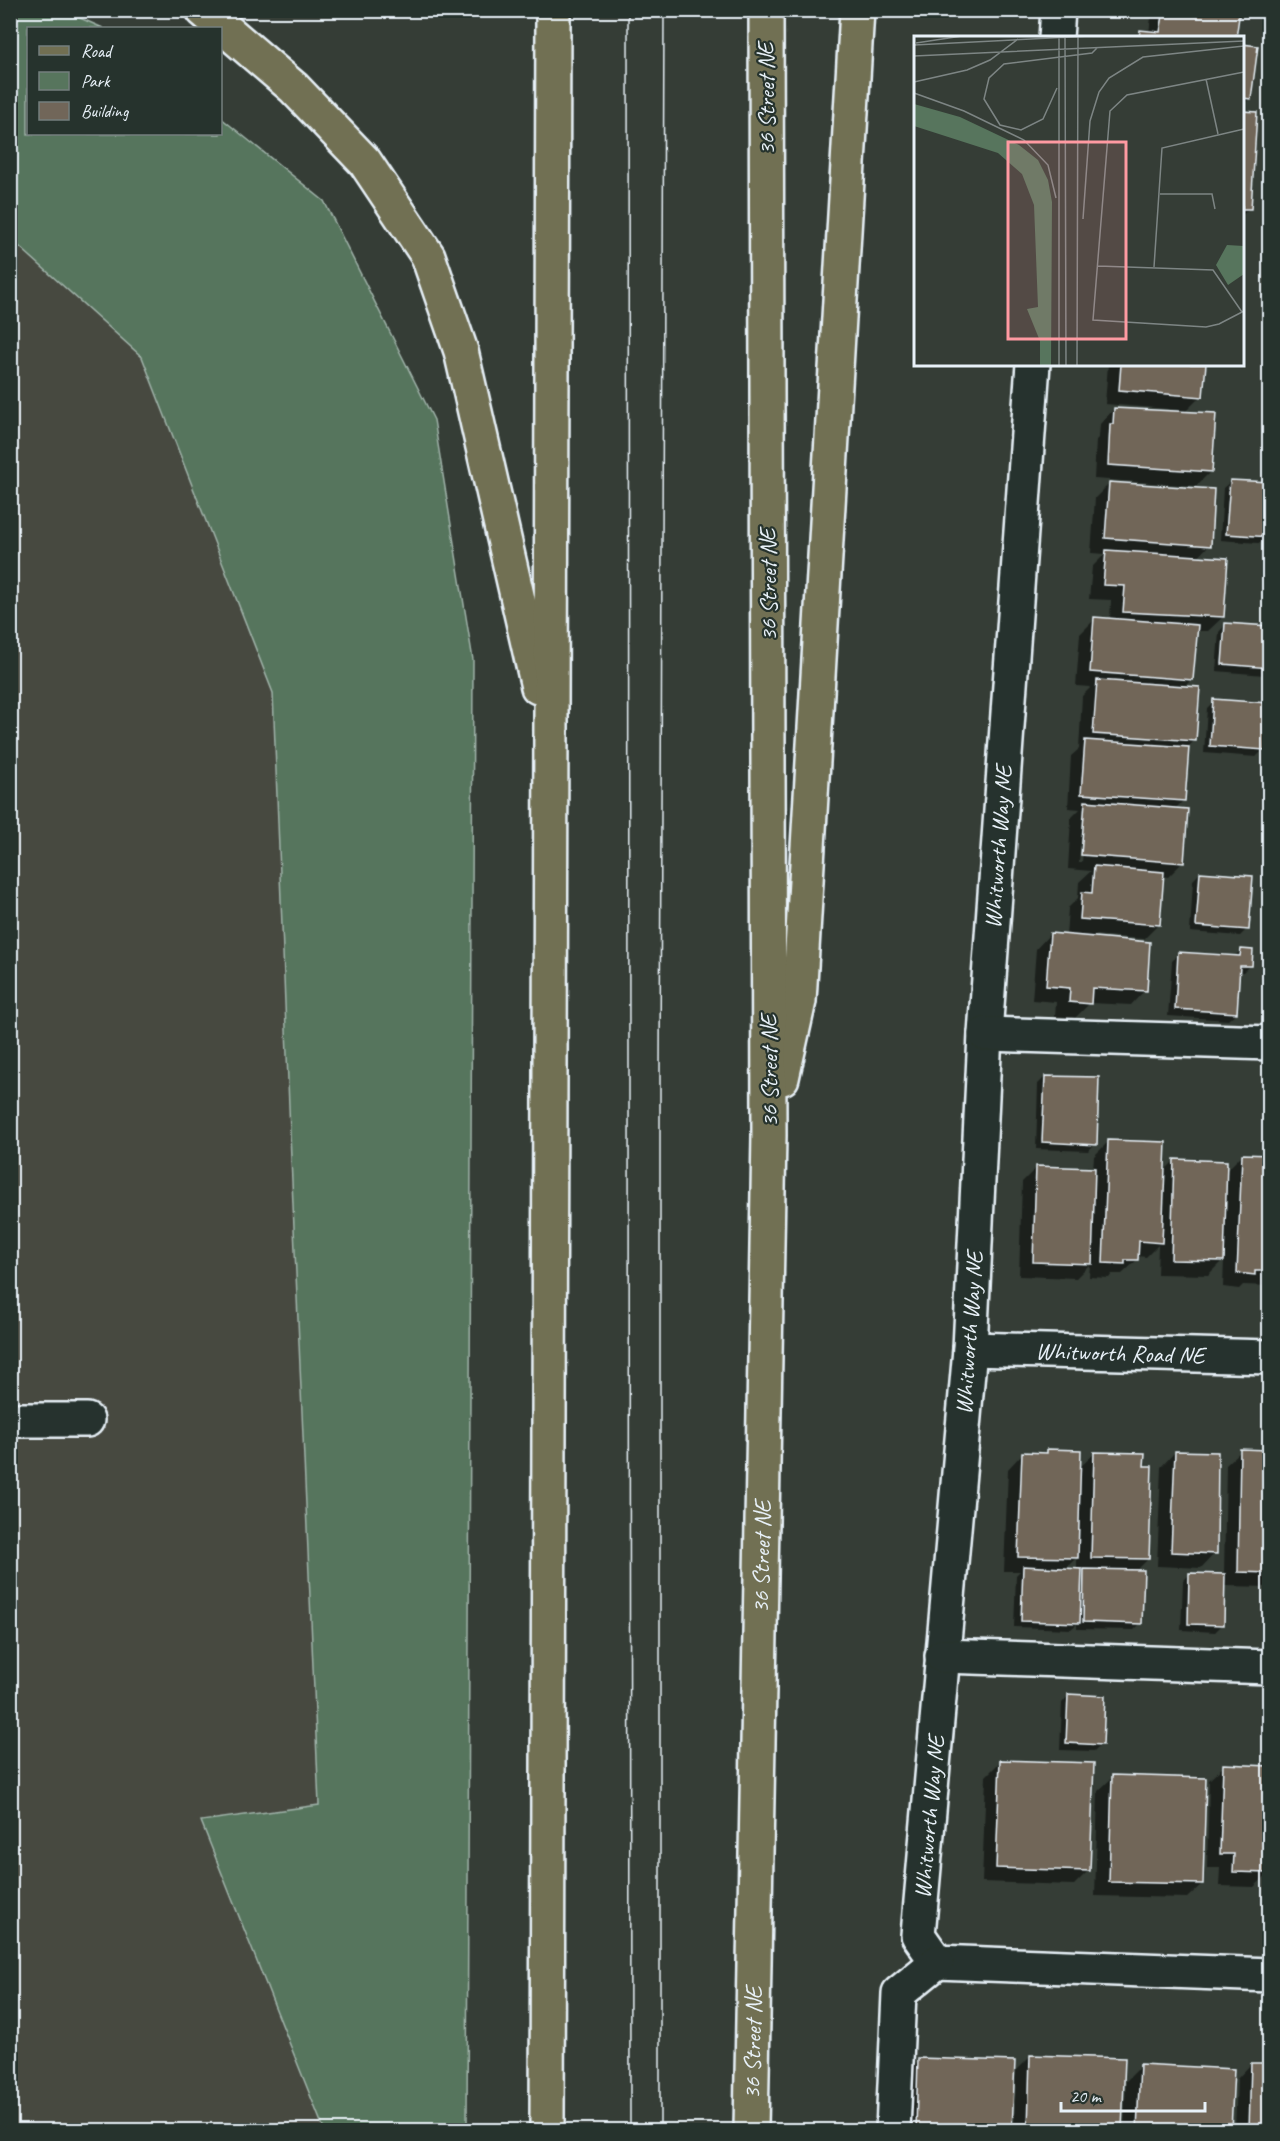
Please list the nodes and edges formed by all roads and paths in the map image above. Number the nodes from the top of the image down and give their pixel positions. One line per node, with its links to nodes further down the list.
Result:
1 (202, 10): 8 (main road)
2 (553, 10): 8 (main road)
3 (766, 10): 11 (main road, 36 Street NE)
4 (857, 10): 11 (main road)
5 (1058, 10): 6 (street)
6 (1056, 36)
7 (1033, 366): 9 (street, Whitworth Way NE)
8 (551, 744): 20 (main road)
9 (985, 1034): 10 (street); 12 (street, Whitworth Way NE)
10 (1269, 1043)
11 (769, 1135): 21 (main road, 36 Street NE)
12 (970, 1349): 13 (street, Whitworth Road NE); 16 (street, Whitworth Way NE)
13 (1269, 1358)
14 (10, 1420): 15 (street)
15 (87, 1420)
16 (942, 1656): 17 (street); 18 (street, Whitworth Way NE)
17 (1269, 1667)
18 (938, 1962): 19 (street); 22 (street)
19 (1269, 1975)
20 (547, 2130)
21 (751, 2130)
22 (893, 2130)

